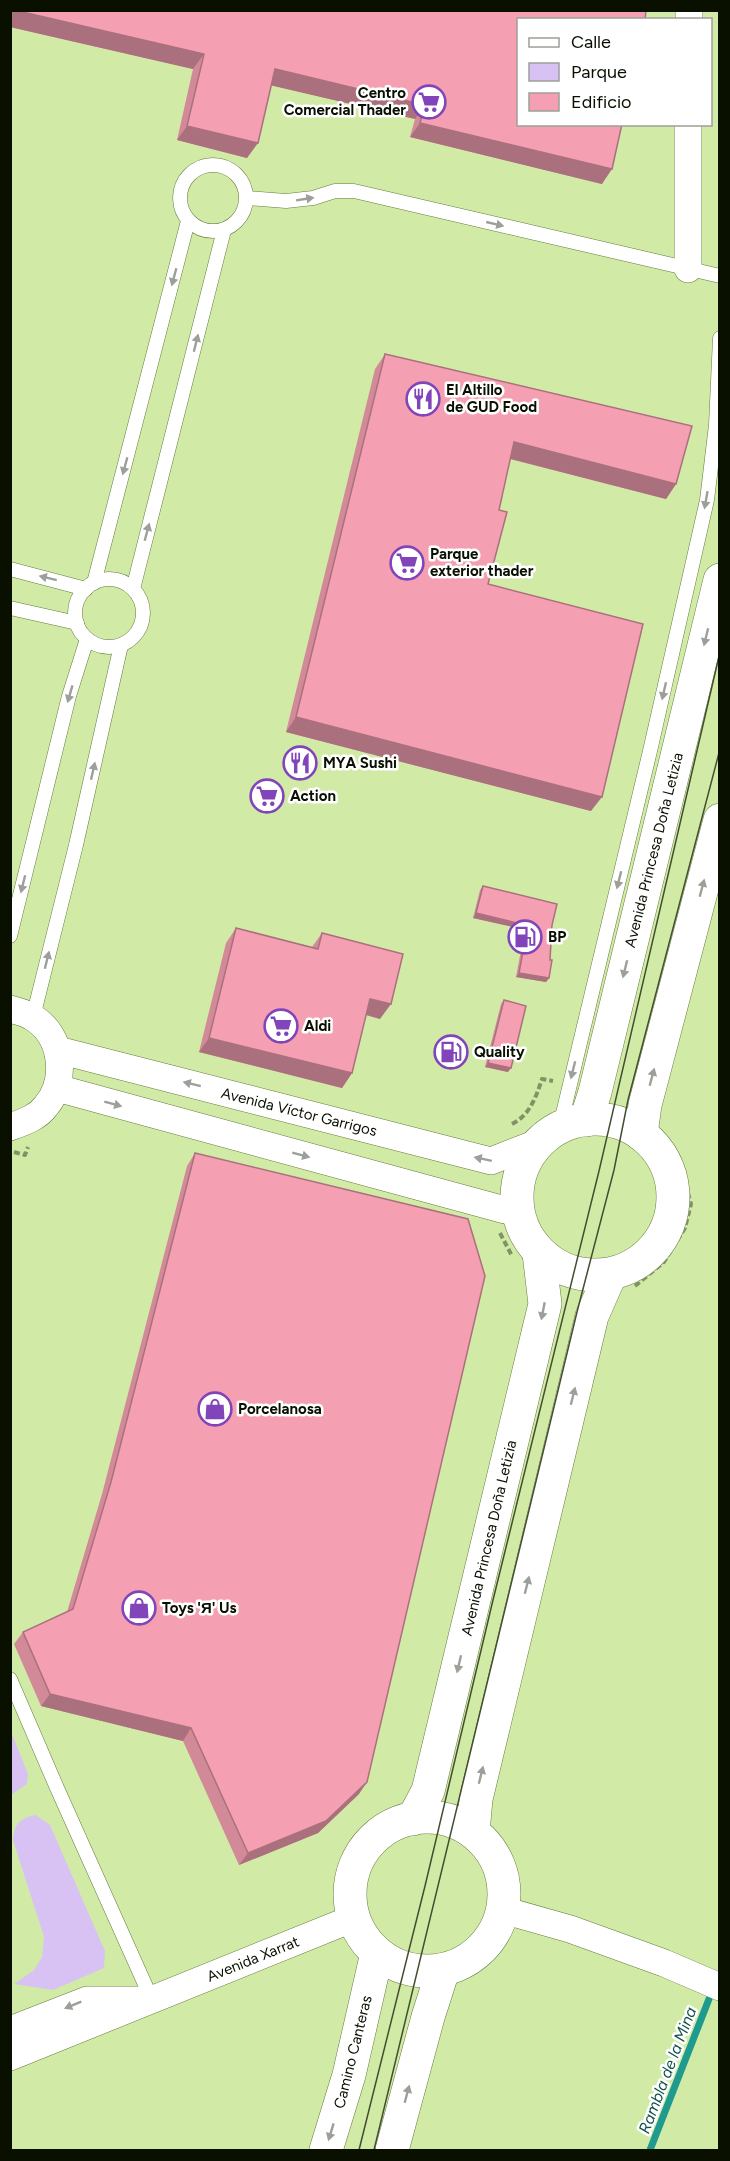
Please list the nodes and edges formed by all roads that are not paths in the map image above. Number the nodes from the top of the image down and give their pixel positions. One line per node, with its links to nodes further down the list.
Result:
1 (688, 126): 5 (street)
2 (247, 198): 3 (lane); 4 (lane); 5 (lane, one-way to 5)
3 (188, 220): 4 (lane); 10 (lane, one-way to 10)
4 (224, 230): 11 (lane, one-way to 4)
5 (688, 268): 6 (lane)
6 (720, 276)
7 (720, 338): 22 (lane, one-way to 22)
8 (10, 569): 10 (lane, one-way to 8)
9 (720, 580): 22 (street, Avenida Princesa Doña Letizia, one-way to 22)
10 (90, 586): 11 (lane); 13 (lane)
11 (132, 588): 15 (lane)
12 (10, 608): 13 (lane)
13 (77, 623): 14 (lane)
14 (87, 639): 15 (lane); 17 (lane, one-way to 17)
15 (121, 645): 18 (lane, one-way to 15)
16 (720, 820): 23 (street, one-way to 16)
17 (10, 936)
18 (22, 1013): 19 (street)
19 (58, 1050): 20 (street); 22 (street, Avenida Víctor Garrigos, one-way to 19)
20 (57, 1088): 21 (street); 24 (street, one-way to 24)
21 (10, 1127)
22 (561, 1130): 23 (street); 24 (street)
23 (652, 1135): 26 (street)
24 (507, 1217): 25 (street)
25 (527, 1256): 26 (street); 28 (street, Avenida Princesa Doña Letizia, one-way to 28)
26 (619, 1283): 29 (street, one-way to 26)
27 (10, 1679): 35 (lane)
28 (412, 1819): 29 (street); 31 (street)
29 (473, 1832): 30 (street)
30 (503, 1910): 33 (street); 34 (street)
31 (354, 1918): 32 (street); 35 (street, Avenida Xarrat)
32 (377, 1953): 33 (street); 37 (street, Camino Canteras, one-way to 37)
33 (443, 1970): 38 (street, one-way to 33)
34 (720, 1987)
35 (152, 2000): 36 (street, Avenida Xarrat)
36 (14, 2049)
37 (326, 2151)
38 (392, 2151)

